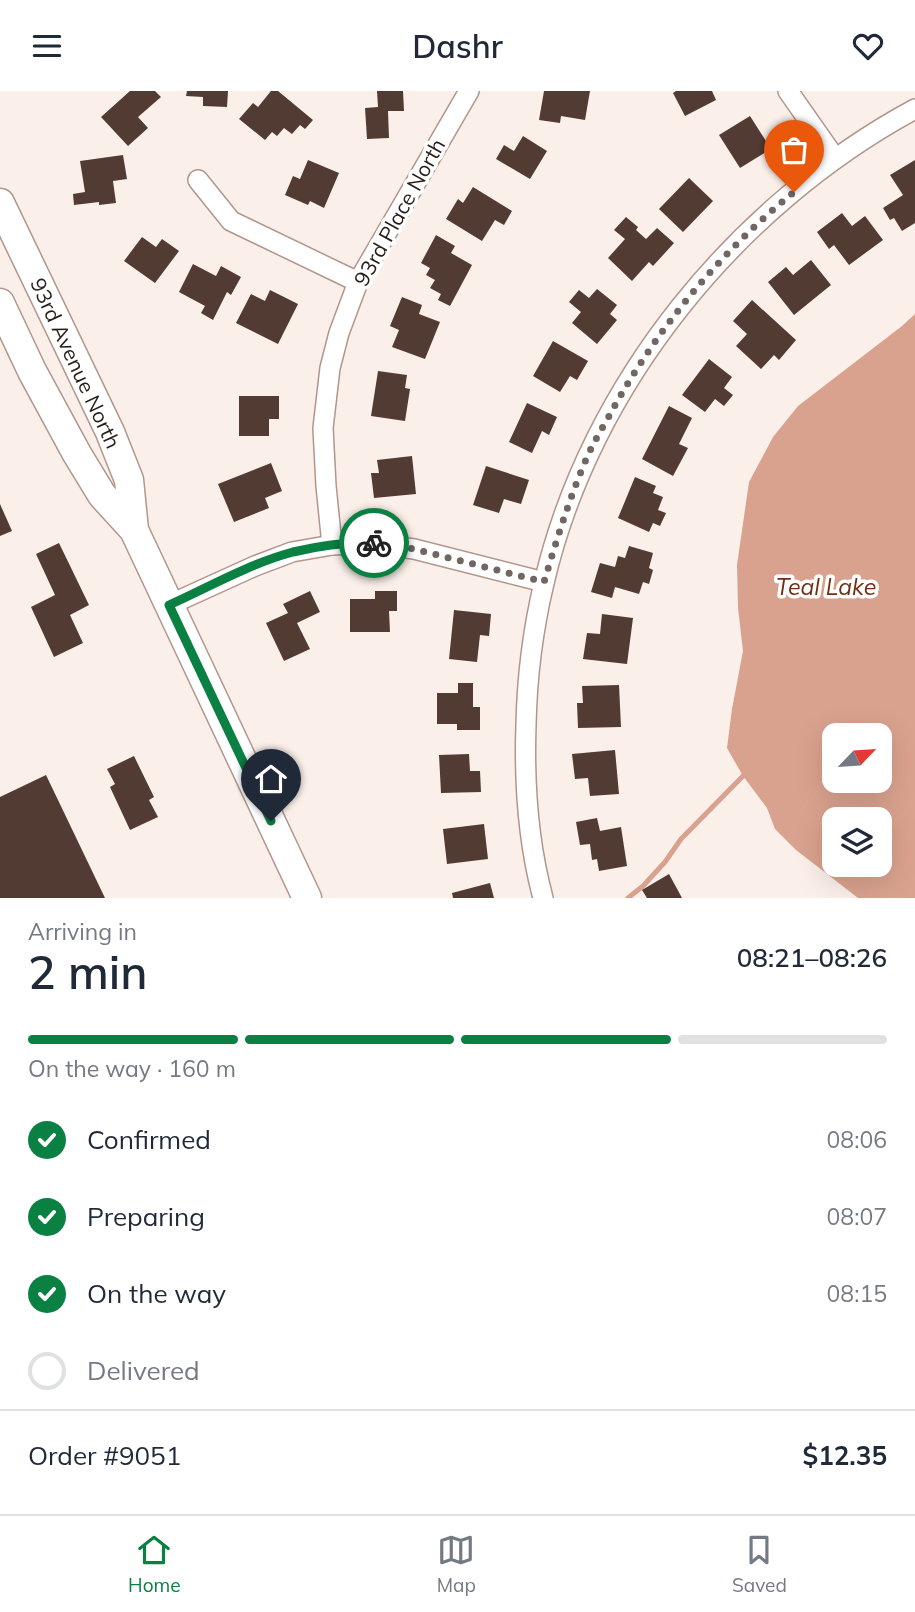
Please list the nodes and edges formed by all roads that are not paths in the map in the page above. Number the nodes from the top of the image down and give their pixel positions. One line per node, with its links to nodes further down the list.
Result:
1 (469, 91): 7 (street, 93rd Place North)
2 (788, 91): 4 (street)
3 (915, 109): 4 (street)
4 (835, 158): 11 (street)
5 (198, 180): 7 (street)
6 (0, 202): 9 (street, 93rd Avenue North)
7 (358, 282): 10 (street, 93rd Place North)
8 (0, 303): 9 (street, 93rd Avenue North)
9 (134, 530): 12 (street, 93rd Avenue North)
10 (332, 545): 11 (street); 12 (street)
11 (544, 582): 14 (street)
12 (169, 605): 13 (street, 93rd Avenue North)
13 (307, 898)
14 (543, 898)

